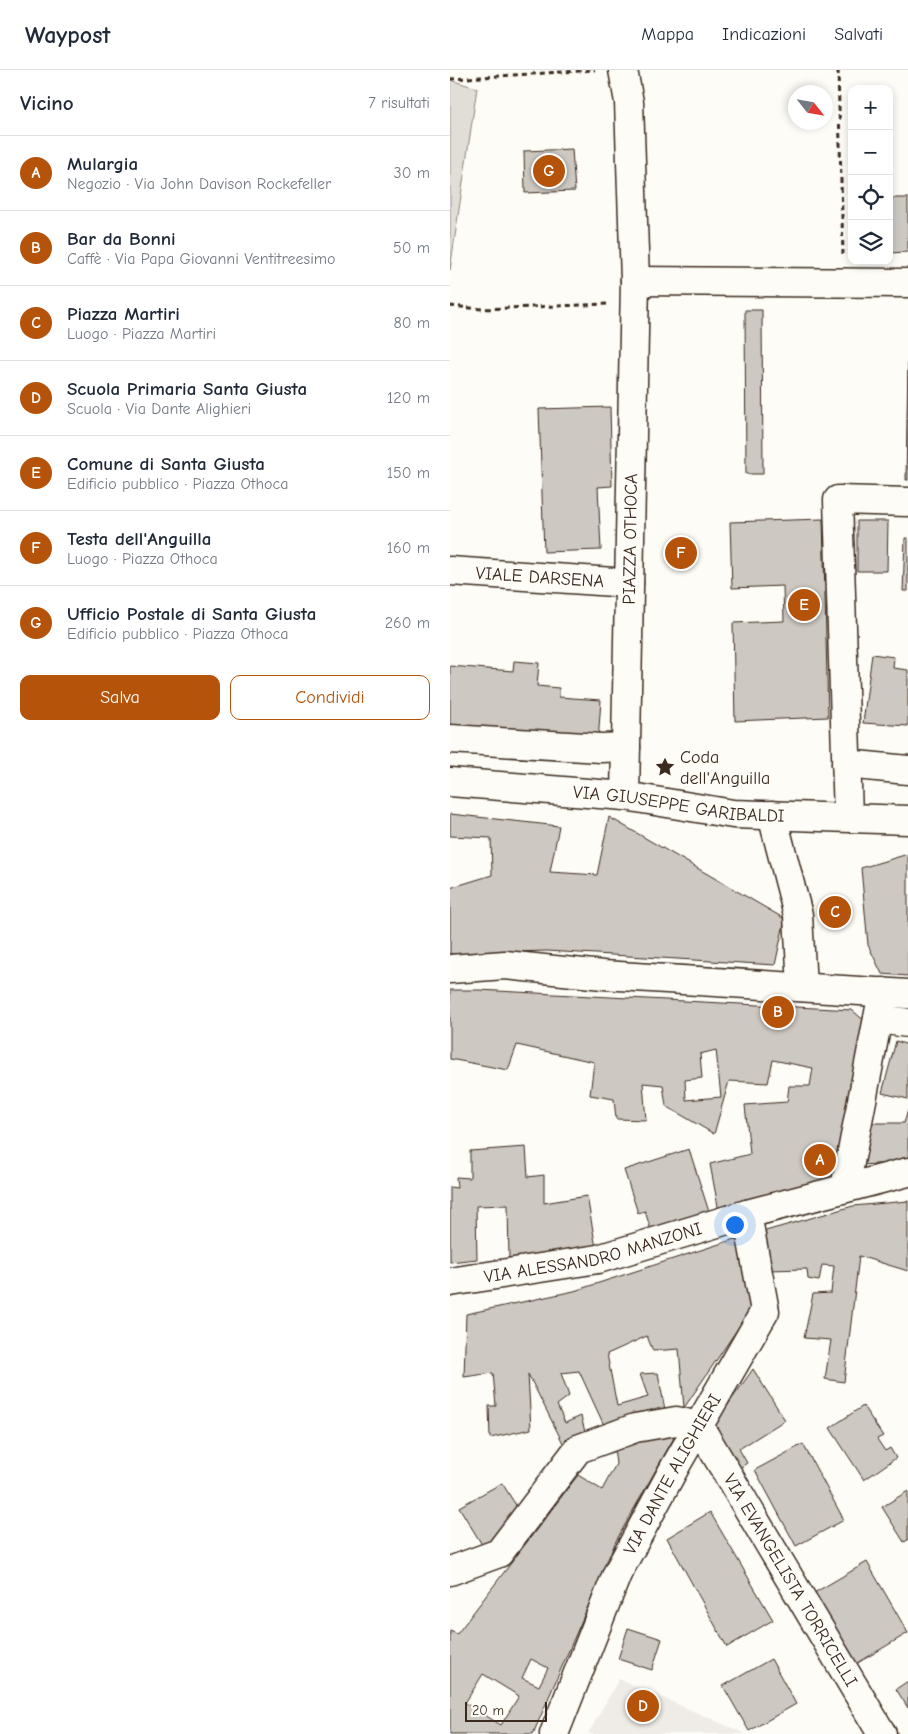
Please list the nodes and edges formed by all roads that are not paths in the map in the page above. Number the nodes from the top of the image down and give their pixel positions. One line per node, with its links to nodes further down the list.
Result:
1 (623, 70): 3 (street, PIAZZA OTHOCA)
2 (908, 282): 3 (street)
3 (635, 292): 6 (street, PIAZZA OTHOCA)
4 (908, 502): 9 (street)
5 (450, 571): 6 (street, VIALE DARSENA)
6 (629, 582): 8 (street, PIAZZA OTHOCA)
7 (450, 739): 8 (street)
8 (626, 747): 12 (street, PIAZZA OTHOCA)
9 (846, 764): 10 (street); 14 (street)
10 (908, 770)
11 (450, 782): 12 (street, VIA GIUSEPPE GARIBALDI)
12 (625, 796): 13 (street, VIA GIUSEPPE GARIBALDI)
13 (772, 815): 14 (street, VIA GIUSEPPE GARIBALDI); 17 (street)
14 (848, 817): 15 (street, VIA GIUSEPPE GARIBALDI)
15 (908, 820)
16 (450, 969): 17 (street)
17 (802, 987): 18 (street)
18 (896, 993): 19 (street)
19 (878, 1019): 20 (street); 22 (street)
20 (908, 1023)
21 (908, 1172): 22 (street, VIA ALESSANDRO MANZONI)
22 (845, 1188): 23 (street, VIA ALESSANDRO MANZONI)
23 (747, 1214): 24 (street, VIA ALESSANDRO MANZONI); 25 (street, VIA DANTE ALIGHIERI)
24 (450, 1282)
25 (699, 1426): 26 (street); 27 (street, VIA DANTE ALIGHIERI); 28 (street, VIA EVANGELISTA TORRICELLI)
26 (450, 1571)
27 (554, 1734)
28 (882, 1734)

